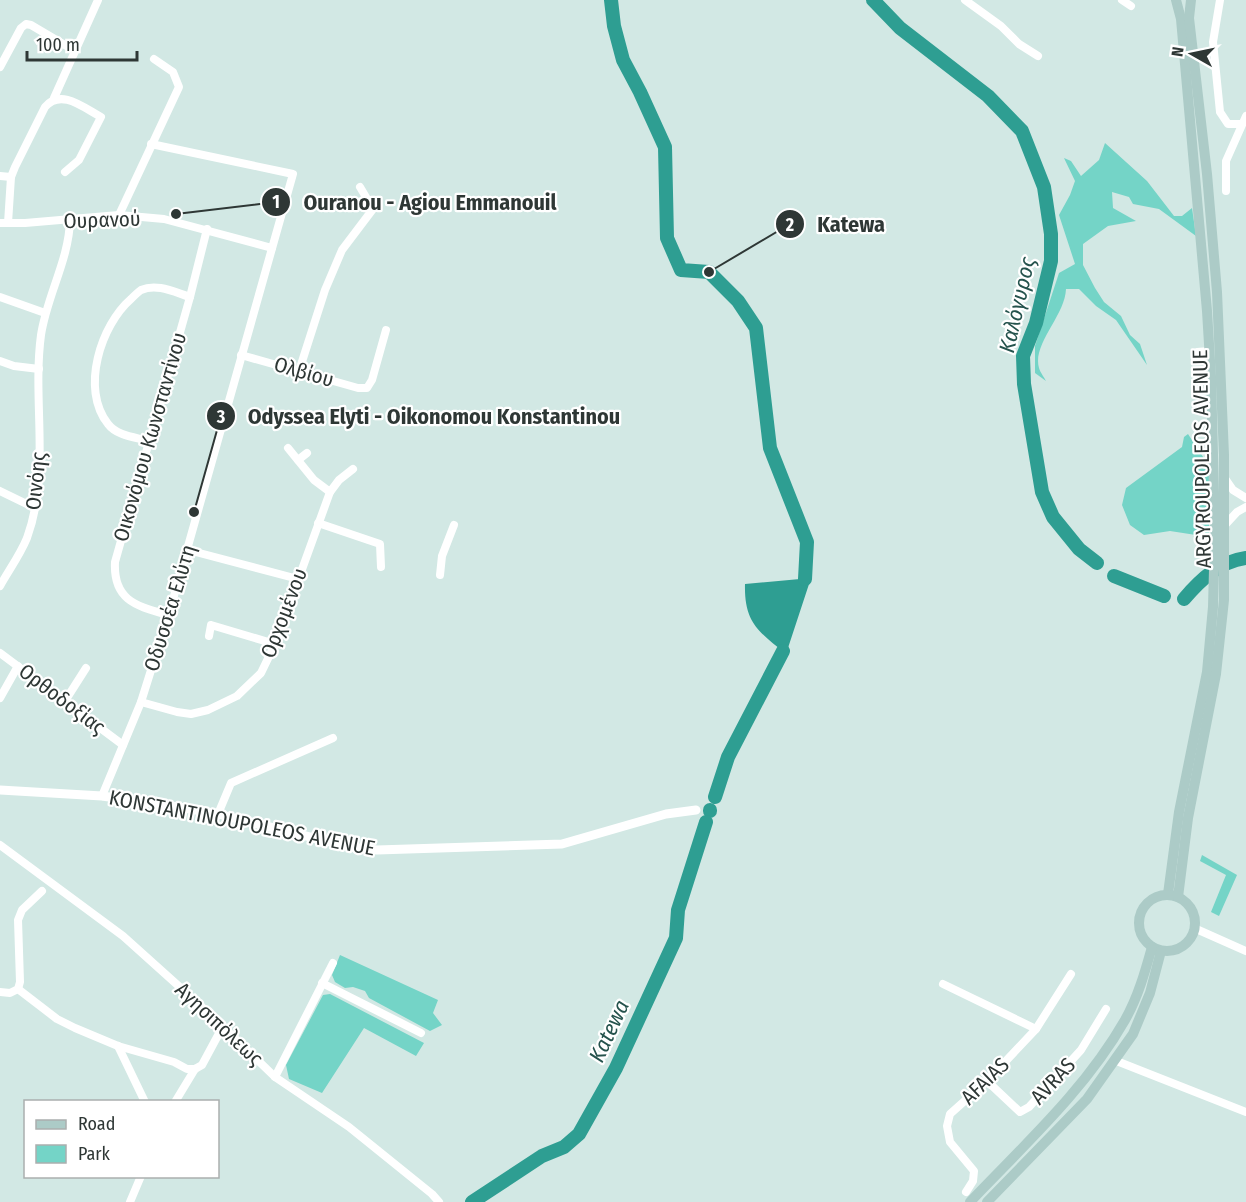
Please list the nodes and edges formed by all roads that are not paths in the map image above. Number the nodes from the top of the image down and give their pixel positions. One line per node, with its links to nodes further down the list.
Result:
1 (98, 0): 9 (street)
2 (1122, 0): 7 (street)
3 (1176, 0): 8 (main road)
4 (1191, 0): 8 (main road)
5 (1220, 0): 15 (street)
6 (964, 2): 10 (street)
7 (1131, 6)
8 (1185, 18): 31 (main road, ARGYROUPOLEOS AVENUE); 42 (main road, ARGYROUPOLEOS AVENUE)
9 (75, 51): 12 (street); 13 (street)
10 (1038, 56)
11 (154, 60): 16 (street)
12 (0, 67)
13 (54, 98): 17 (street); 19 (street)
14 (1246, 116): 15 (street)
15 (1241, 124): 21 (street)
16 (151, 144): 22 (street); 26 (street, Οδυσσέα Ελύτη)
17 (65, 172)
18 (0, 176): 19 (street)
19 (11, 177): 24 (street)
20 (360, 187): 36 (street)
21 (1226, 191)
22 (119, 215): 23 (street, Ουρανού); 25 (street, Ουρανού)
23 (70, 220): 24 (street, Ουρανού); 29 (street, Οινόης)
24 (4, 223)
25 (207, 229): 26 (street, Ουρανού); 28 (street, Οικονόμου Κωνσταντίνου)
26 (272, 248): 33 (street, Οδυσσέα Ελύτη)
27 (0, 297): 29 (street)
28 (190, 297): 37 (street, Οικονόμου Κωνσταντίνου); 37 (street)
29 (45, 313): 35 (street, Οινόης)
30 (386, 330): 36 (street, Ολβίου)
31 (1210, 351): 32 (street); 73 (main road, ARGYROUPOLEOS AVENUE)
32 (1197, 352)
33 (241, 355): 36 (street, Ολβίου); 51 (street, Οδυσσέα Ελύτη)
34 (0, 362): 35 (street)
35 (39, 369): 47 (street, Οινόης)
36 (299, 371)
37 (149, 441): 56 (street, Οικονόμου Κωνσταντίνου)
38 (288, 448): 40 (street)
39 (307, 453): 40 (street)
40 (298, 460): 44 (street)
41 (353, 469): 44 (street, Ορχομένου)
42 (1224, 477): 45 (street); 50 (main road, ARGYROUPOLEOS AVENUE)
43 (0, 491): 47 (street)
44 (330, 492): 48 (street, Ορχομένου)
45 (1246, 498)
46 (1246, 507): 50 (street)
47 (34, 508): 55 (street, Οινόης)
48 (318, 523): 52 (street); 54 (street, Ορχομένου)
49 (454, 525): 53 (street)
50 (1225, 525): 73 (main road, ARGYROUPOLEOS AVENUE)
51 (188, 550): 54 (street); 56 (street, Οδυσσέα Ελύτη)
52 (381, 567)
53 (440, 575)
54 (298, 579): 58 (street, Ορχομένου)
55 (0, 586)
56 (168, 615): 64 (street, Οδυσσέα Ελύτη)
57 (209, 636): 58 (street)
58 (275, 644): 64 (street, Ορχομένου)
59 (0, 653): 60 (street, Ορθοδοξίας)
60 (18, 666): 62 (street); 63 (street, Ορθοδοξίας)
61 (86, 668): 63 (street)
62 (0, 698)
63 (65, 701): 66 (street, Ορθοδοξίας)
64 (141, 702): 66 (street, Οδυσσέα Ελύτη)
65 (333, 738): 70 (street)
66 (123, 745): 68 (street, Οδυσσέα Ελύτη)
67 (0, 790): 68 (street, KONSTANTINOUPOLEOS AVENUE)
68 (102, 796): 70 (street, KONSTANTINOUPOLEOS AVENUE)
69 (696, 810): 70 (street, KONSTANTINOUPOLEOS AVENUE)
70 (218, 814)
71 (0, 845): 84 (street, Αγησιπόλεως)
72 (42, 891): 81 (street)
73 (1173, 896): 74 (main road); 75 (main road)
74 (1194, 928): 75 (main road); 76 (street)
75 (1156, 949): 88 (main road); 96 (main road)
76 (1246, 951)
77 (333, 963): 79 (street)
78 (1071, 974): 85 (street, AFAIAS)
79 (322, 983): 86 (street); 90 (street)
80 (943, 984): 85 (street)
81 (18, 989): 82 (street); 87 (street)
82 (0, 992)
83 (1107, 1008): 91 (street, AVRAS)
84 (223, 1026): 89 (street); 90 (street, Αγησιπόλεως)
85 (1036, 1029): 91 (street, AFAIAS)
86 (421, 1033)
87 (118, 1046): 89 (street); 92 (street)
88 (1114, 1060): 94 (street); 99 (main road)
89 (195, 1069): 93 (street)
90 (274, 1077): 97 (street, Αγησιπόλεως)
91 (987, 1081): 96 (street, AFAIAS)
92 (145, 1100)
93 (177, 1100)
94 (1246, 1112)
95 (140, 1178): 98 (street)
96 (968, 1197)
97 (437, 1201)
98 (130, 1202)
99 (987, 1202)

